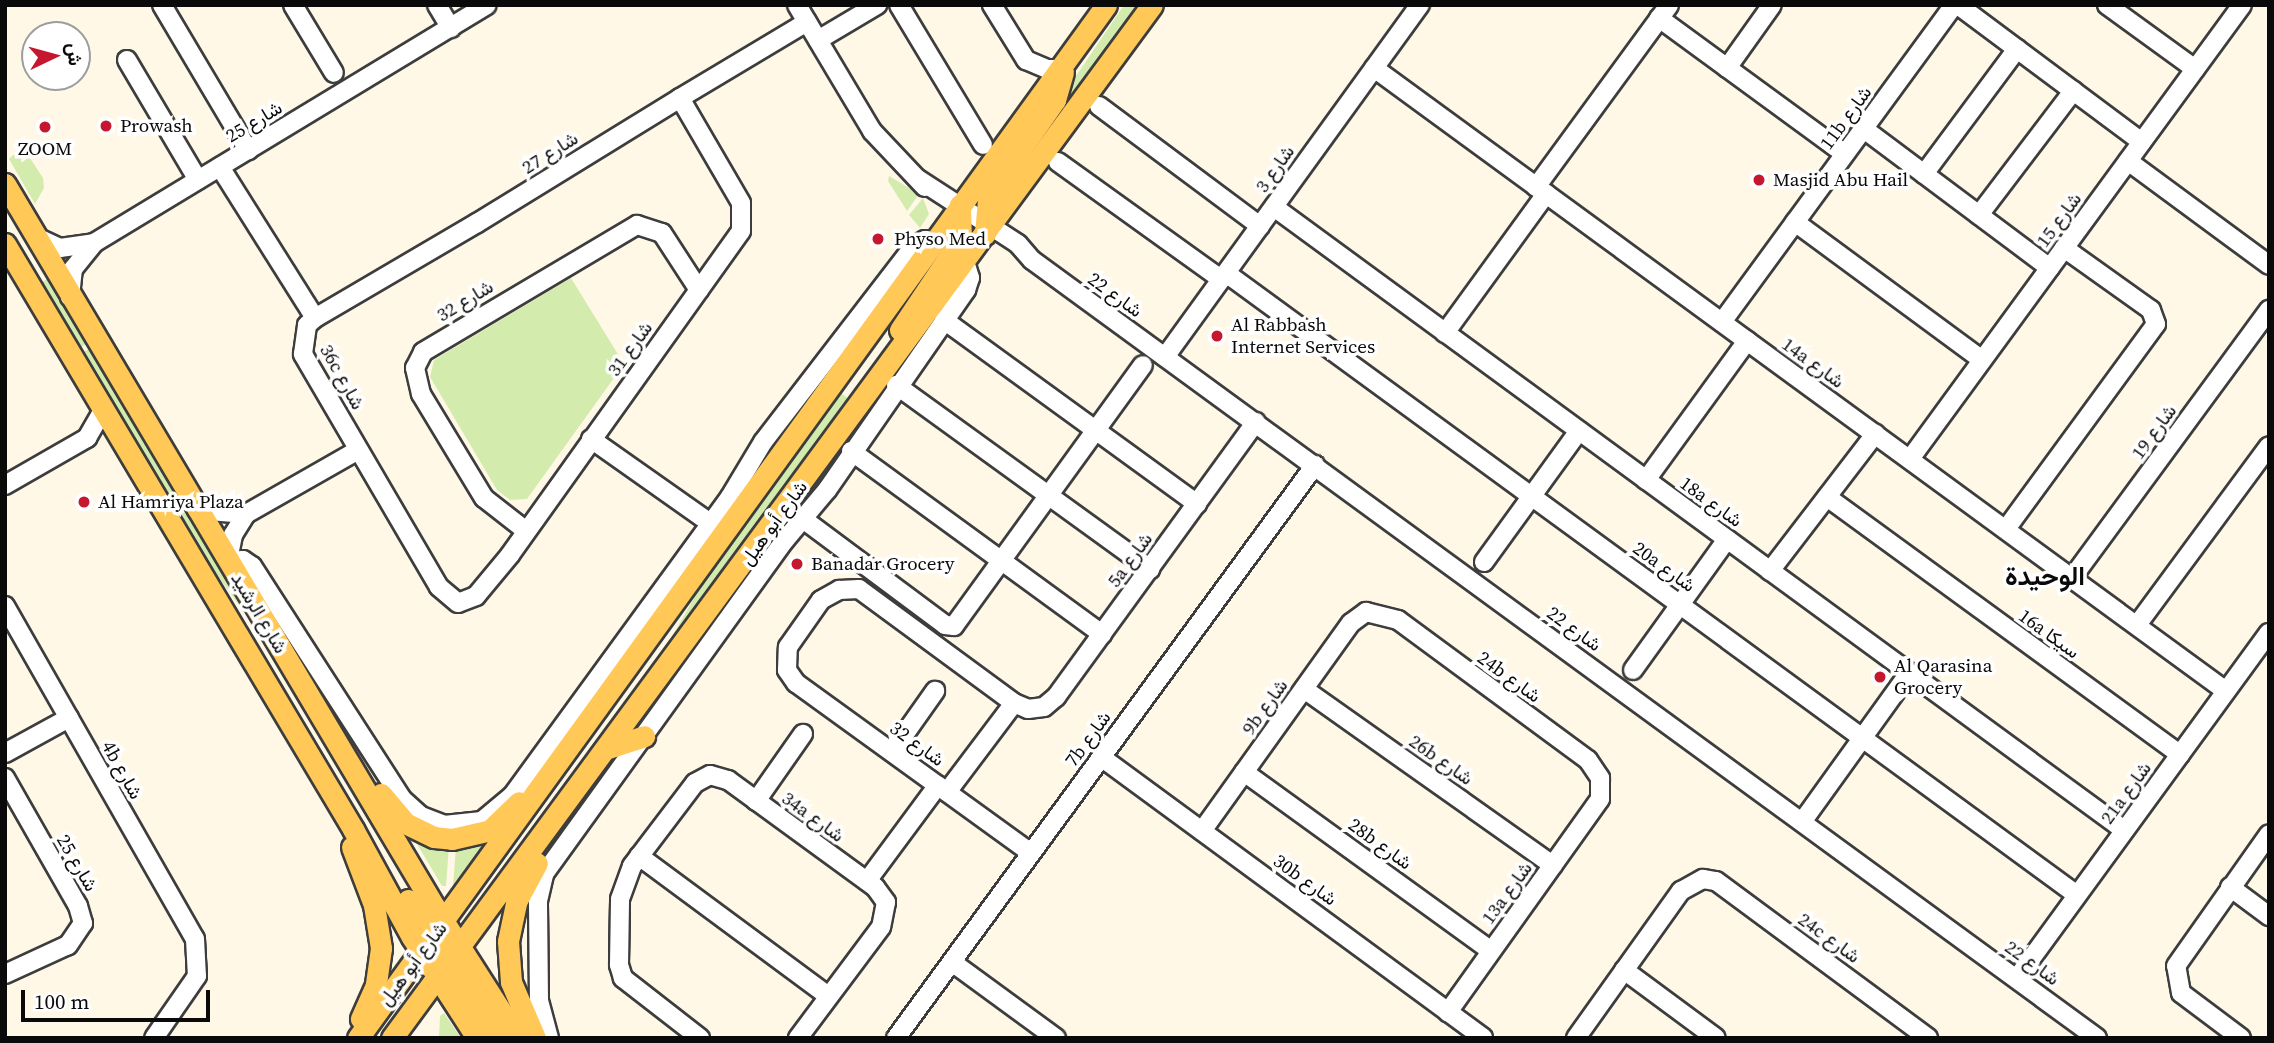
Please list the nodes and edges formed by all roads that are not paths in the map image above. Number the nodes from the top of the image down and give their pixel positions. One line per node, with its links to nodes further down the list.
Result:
1 (162, 5): 33 (street)
2 (293, 5): 26 (street)
3 (438, 5): 18 (street)
4 (487, 5): 18 (street, شارع 25)
5 (797, 5): 17 (street)
6 (877, 5): 19 (street)
7 (899, 5): 32 (street)
8 (992, 5): 22 (street)
9 (1106, 5): 22 (main road)
10 (1152, 5): 44 (main road, شارع أبو هيل)
11 (1420, 5): 23 (street, شارع 3)
12 (1772, 5): 24 (street)
13 (1956, 5): 20 (street); 30 (street, 11b شارع)
14 (2107, 5): 25 (street)
15 (2242, 5): 25 (street, شارع 15)
16 (1664, 12): 24 (street); 41 (street)
17 (807, 23): 19 (street); 28 (street, شارع 27)
18 (451, 28): 33 (street, شارع 25)
19 (818, 40): 44 (street)
20 (2017, 49): 27 (street); 38 (street)
21 (127, 60): 39 (street)
22 (1062, 66): 44 (main road)
23 (1374, 68): 41 (street, 14a شارع); 42 (street, شارع 3)
24 (1727, 68): 34 (street)
25 (2195, 69): 31 (street, شارع 15)
26 (334, 73)
27 (2073, 91): 31 (street); 43 (street)
28 (680, 98): 56 (street, شارع 31); 59 (street, شارع 27)
29 (1099, 106): 46 (street)
30 (1864, 129): 34 (street, 11b شارع); 38 (street)
31 (2142, 142): 35 (street, شارع 15)
32 (983, 145)
33 (248, 150): 37 (street, شارع 25)
34 (1845, 154): 45 (street, 11b شارع)
35 (2128, 161): 51 (street, شارع 15); 53 (street)
36 (1058, 162): 55 (street, 20a شارع)
37 (220, 167): 39 (street, شارع 25); 59 (street)
38 (1924, 174): 43 (street)
39 (198, 180): 49 (street, شارع 25)
40 (5, 184): 47 (main road, شارع الرشيد)
41 (1541, 190): 61 (street, 14a شارع); 62 (street)
42 (1274, 207): 46 (street, شارع 3); 62 (street, 18a شارع)
43 (1979, 215): 54 (street)
44 (968, 220): 48 (main road, شارع أبو هيل); 52 (main road, شارع أبو هيل); 64 (main road); 65 (street, شارع 22)
45 (1796, 222): 61 (street, 11b شارع); 66 (street)
46 (1260, 226): 55 (street, شارع 3)
47 (36, 237): 49 (street, شارع 25); 57 (main road, شارع الرشيد)
48 (936, 241): 91 (street); 104 (main road, شارع أبو هيل)
49 (94, 243): 57 (street)
50 (5, 244): 69 (main road, شارع الرشيد)
51 (2064, 248): 54 (street, شارع 15); 92 (street)
52 (965, 262): 60 (street); 64 (main road, شارع أبو هيل)
53 (2269, 265)
54 (2050, 268): 66 (street, شارع 15)
55 (1224, 276): 65 (street, شارع 3); 85 (street, 20a شارع)
56 (699, 290): 75 (street, شارع 31); 93 (street, شارع 32)
57 (70, 297): 88 (main road, شارع الرشيد)
58 (2269, 310): 100 (street, شارع 19)
59 (315, 318): 78 (street, 36c شارع)
60 (944, 320): 68 (street); 71 (street)
61 (1722, 322): 63 (street, 14a شارع)
62 (1445, 333): 72 (street, 18a شارع)
63 (1747, 341): 73 (street, 14a شارع); 82 (street)
64 (899, 352): 119 (main road, شارع أبو هيل)
65 (1166, 357): 70 (street, شارع 22)
66 (1982, 360): 80 (street, شارع 15)
67 (1143, 365): 71 (street)
68 (896, 385): 79 (street); 84 (street)
69 (104, 409): 74 (street); 76 (main road, شارع الرشيد)
70 (1256, 422): 81 (street, شارع 22); 87 (street, 5a شارع)
71 (1096, 430): 84 (street); 87 (street)
72 (1578, 431): 82 (street, 18a شارع); 85 (street)
73 (1875, 434): 80 (street, 14a شارع); 86 (street)
74 (87, 438): 76 (street); 83 (street)
75 (591, 439): 91 (street); 93 (street, شارع 31)
76 (122, 441): 133 (main road, شارع الرشيد)
77 (2269, 446): 106 (street)
78 (358, 450): 89 (street); 101 (street, 36c شارع)
79 (850, 452): 90 (street); 96 (street)
80 (1910, 459): 92 (street, 14a شارع)
81 (1315, 465): 123 (street, 7b شارع); 132 (street, شارع 22)
82 (1646, 480): 94 (street, 18a شارع)
83 (5, 485)
84 (1049, 495): 96 (street); 98 (street)
85 (1531, 497): 97 (street); 102 (street, 20a شارع)
86 (1827, 497): 99 (street); 122 (street, 16a سيكا)
87 (1197, 504): 98 (street, 5a شارع)
88 (197, 510): 89 (street); 95 (main road, شارع الرشيد)
89 (246, 514): 95 (street)
90 (803, 519): 96 (street); 117 (street)
91 (710, 523): 104 (street)
92 (2006, 529): 100 (street, 14a شارع)
93 (525, 530): 101 (street, شارع 31)
94 (1727, 539): 99 (street, 18a شارع); 102 (street)
95 (228, 561): 104 (street); 124 (main road, شارع الرشيد)
96 (1001, 561): 108 (street)
97 (1484, 562)
98 (1150, 569): 108 (street, 5a شارع)
99 (1770, 571): 110 (street, 18a شارع)
100 (2072, 578): 106 (street, 14a شارع)
101 (458, 603)
102 (1680, 604): 109 (street); 118 (street, 20a شارع)
103 (5, 606): 115 (street, 4b شارع)
104 (659, 610): 127 (main road, شارع أبو هيل)
105 (1366, 612): 111 (street, 9b شارع); 129 (street, 24b شارع)
106 (2137, 625): 113 (street, 14a شارع)
107 (2269, 633): 113 (street, 21a شارع)
108 (1102, 634): 114 (street, 5a شارع)
109 (1633, 670)
110 (1909, 673): 118 (street); 134 (street, 18a شارع)
111 (1304, 689): 125 (street, 9b شارع); 139 (street, 26b شارع)
112 (935, 691): 120 (street)
113 (2226, 691): 122 (street, 21a شارع)
114 (1021, 706): 120 (street, شارع 32); 128 (street)
115 (69, 718): 121 (street); 153 (street, 4b شارع)
116 (803, 734): 130 (street)
117 (645, 736): 119 (main road); 162 (street)
118 (1863, 737): 132 (street); 142 (street, 20a شارع)
119 (608, 748): 131 (main road, شارع أبو هيل)
120 (892, 752): 128 (street, شارع 32)
121 (5, 753)
122 (2180, 754): 134 (street, 21a شارع)
123 (1101, 757): 135 (street, 30b شارع); 137 (street, 7b شارع)
124 (351, 767): 127 (main road); 144 (main road, شارع الرشيد)
125 (1244, 772): 135 (street, 9b شارع); 145 (street, 28b شارع)
126 (5, 778): 148 (street, شارع 25)
127 (551, 778): 144 (main road)
128 (943, 789): 137 (street, شارع 32); 140 (street)
129 (1600, 799): 139 (street, 13a شارع)
130 (755, 800): 138 (street, 34a شارع); 140 (street, 34a شارع)
131 (555, 819): 144 (main road, شارع أبو هيل); 161 (main road)
132 (1802, 822): 149 (street, شارع 22)
133 (353, 829): 144 (main road); 154 (main road)
134 (2124, 830): 142 (street, 21a شارع)
135 (1202, 831): 151 (street, 30b شارع)
136 (2269, 834): 141 (street)
137 (1031, 853): 146 (street, 7b شارع)
138 (639, 856): 150 (street); 163 (street)
139 (1553, 865): 145 (street, 13a شارع)
140 (866, 881): 150 (street, 34a شارع)
141 (2230, 887): 143 (street); 171 (street)
142 (2077, 895): 149 (street, 21a شارع)
143 (2269, 916)
144 (440, 950): 155 (main road, شارع أبو هيل); 156 (main road); 157 (main road, شارع أبو هيل); 158 (main road, شارع الرشيد); 159 (main road); 160 (main road, شارع الرشيد)
145 (1491, 951): 151 (street, 13a شارع)
146 (952, 962): 152 (street); 165 (street, 7b شارع)
147 (1624, 970): 167 (street); 168 (street); 169 (street, 24c شارع)
148 (5, 974)
149 (2017, 978): 170 (street, شارع 22)
150 (828, 996): 164 (street)
151 (1448, 1012): 166 (street, 30b شارع)
152 (1052, 1037)
153 (154, 1038)
154 (347, 1038)
155 (358, 1038)
156 (377, 1038)
157 (392, 1038)
158 (477, 1038)
159 (497, 1038)
160 (517, 1038)
161 (535, 1038)
162 (549, 1038)
163 (700, 1038)
164 (798, 1038)
165 (896, 1038)
166 (1483, 1038)
167 (1576, 1038)
168 (1716, 1038)
169 (1928, 1038)
170 (2097, 1038)
171 (2241, 1038)

